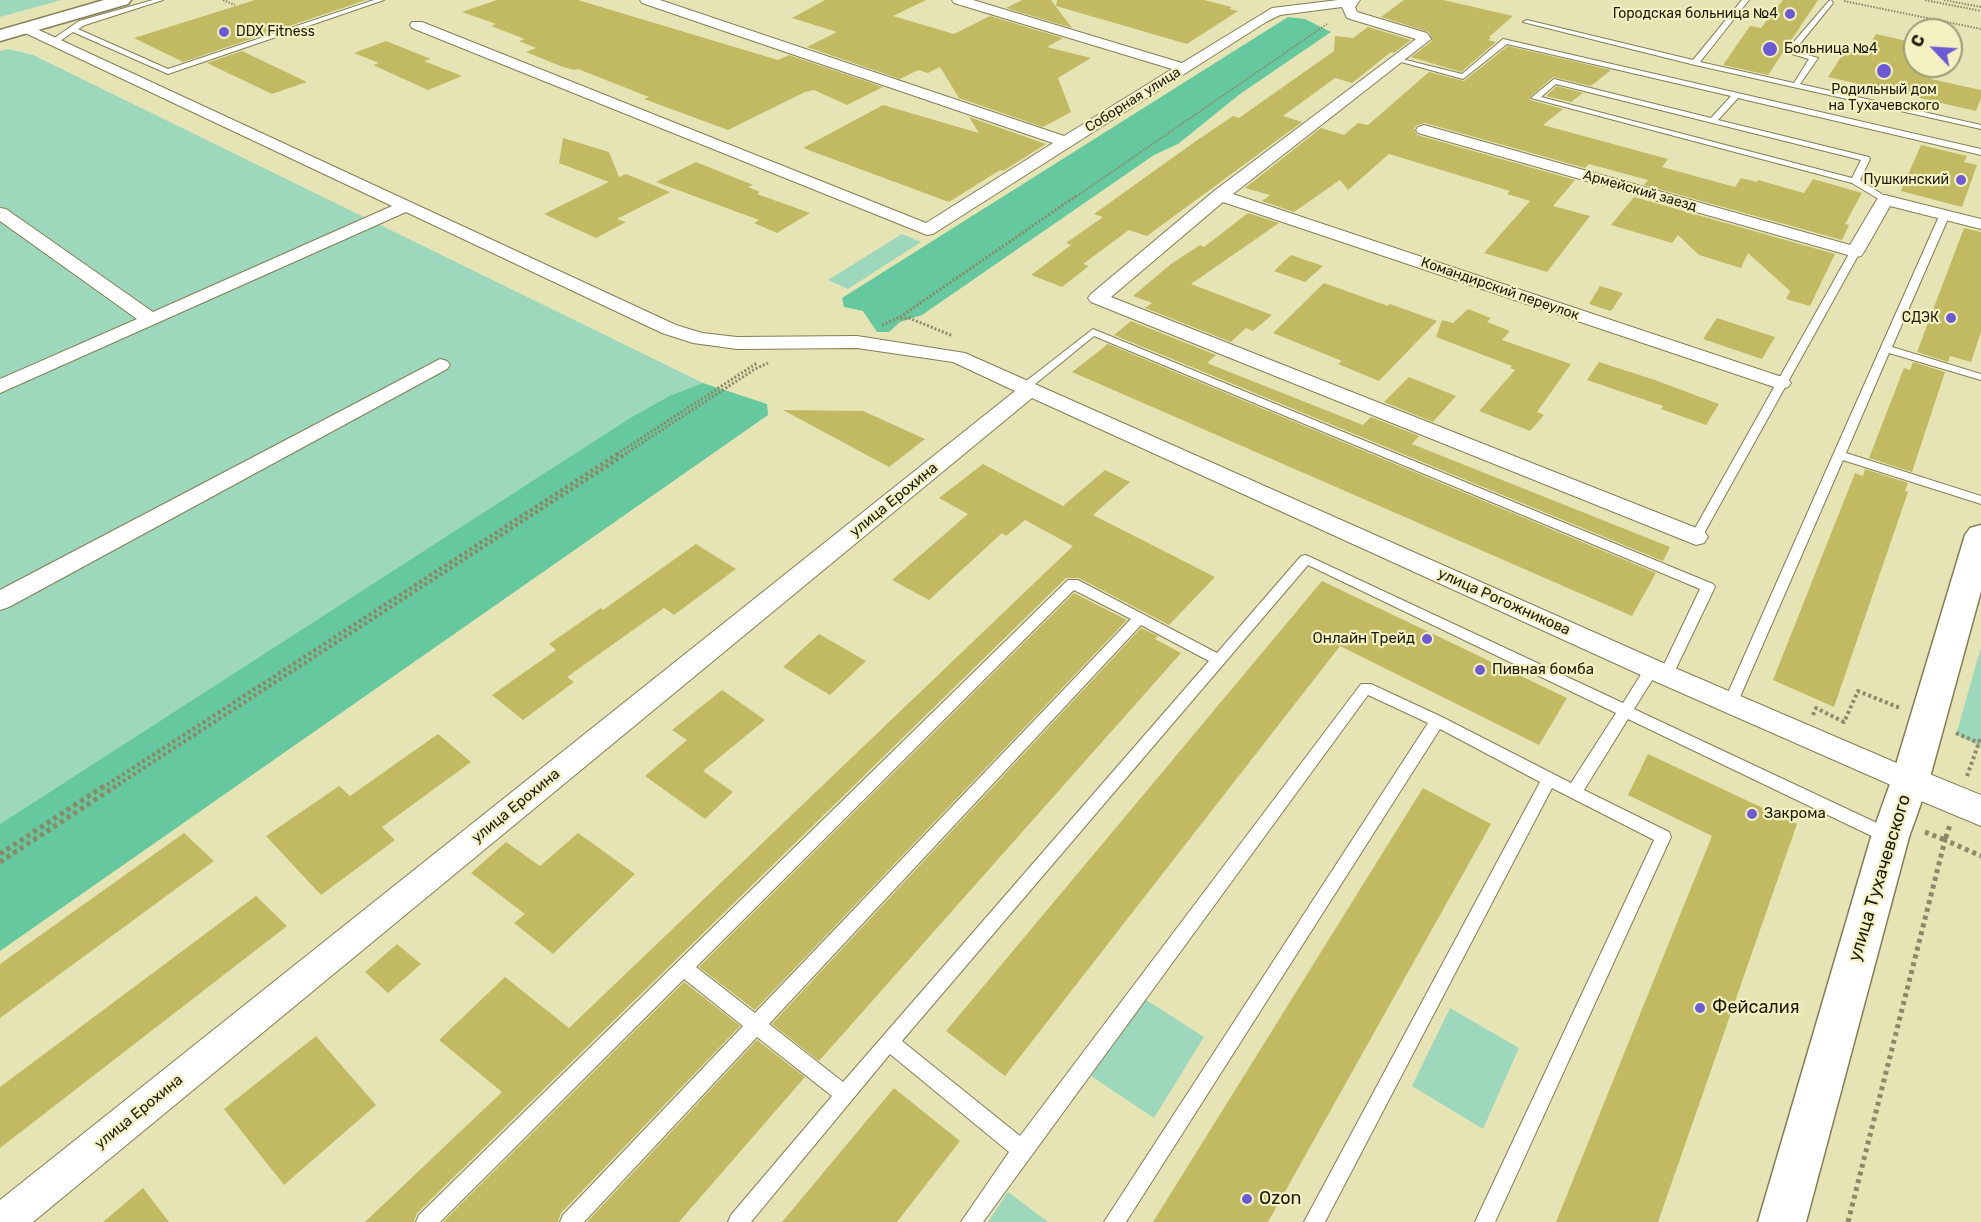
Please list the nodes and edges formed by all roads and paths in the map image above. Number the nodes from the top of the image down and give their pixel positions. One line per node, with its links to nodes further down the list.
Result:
1 (84, 0): 21 (main road)
2 (122, 0): 23 (main road)
3 (160, 0): 24 (lane)
4 (223, 0): 17 (path)
5 (381, 0): 24 (lane)
6 (647, 0): 36 (street)
7 (959, 0): 30 (street)
8 (1276, 0): 18 (street)
9 (1352, 0): 16 (street, Соборная улица); 28 (street)
10 (1746, 0): 29 (lane)
11 (1860, 0): 15 (path)
12 (1924, 0): 19 (path)
13 (1944, 0): 19 (path)
14 (1835, 1): 15 (path); 31 (lane)
15 (1858, 3): 25 (path)
16 (1330, 4): 18 (street, Соборная улица); 46 (path)
17 (235, 5)
18 (1295, 8): 30 (street, Соборная улица)
19 (1981, 9)
20 (1527, 22): 29 (lane)
21 (0, 24)
22 (417, 25): 36 (street, Соборная улица)
23 (26, 28): 26 (main road); 27 (street, улица Рогожникова)
24 (73, 29): 27 (lane)
25 (1981, 29)
26 (0, 36)
27 (54, 41): 41 (street, улица Рогожникова)
28 (1398, 60): 32 (lane); 39 (street)
29 (1695, 63): 31 (lane)
30 (1185, 68): 36 (street, Соборная улица)
31 (1796, 85): 34 (lane)
32 (1736, 96): 33 (lane); 37 (lane)
33 (1713, 120): 38 (lane); 38 (lane)
34 (1981, 127)
35 (1424, 130): 45 (street, Армейский заезд)
36 (1066, 142)
37 (1981, 152)
38 (1855, 181): 40 (lane)
39 (1220, 195): 53 (street, Командирский переулок); 59 (street)
40 (1885, 200): 43 (street); 45 (street)
41 (404, 207): 47 (street); 49 (street, улица Рогожникова)
42 (0, 213): 47 (street)
43 (1945, 214): 44 (street); 50 (lane)
44 (1981, 224)
45 (1855, 252): 53 (lane)
46 (898, 318): 48 (path); 49 (path)
47 (152, 320): 54 (street)
48 (960, 339)
49 (857, 342): 55 (street, улица Рогожникова)
50 (1886, 350): 52 (lane); 56 (lane)
51 (440, 365): 60 (street)
52 (1981, 377)
53 (1781, 383): 59 (lane)
54 (0, 387)
55 (1027, 388): 63 (street, улица Рогожникова); 63 (lane); 84 (street, улица Ерохина)
56 (1839, 455): 57 (lane); 64 (lane)
57 (1981, 500)
58 (1981, 535): 72 (main road, улица Тухачевского)
59 (1696, 537)
60 (0, 601)
61 (1140, 618): 62 (lane); 79 (lane); 80 (lane)
62 (1219, 660): 66 (lane); 81 (lane)
63 (1659, 672): 64 (street, улица Рогожникова); 66 (lane)
64 (1730, 704): 72 (street, улица Рогожникова)
65 (1802, 710): 67 (path)
66 (1626, 711): 73 (lane); 75 (lane)
67 (1813, 715)
68 (1437, 721): 71 (lane); 83 (lane); 89 (lane)
69 (1981, 737): 70 (path)
70 (1979, 743)
71 (1549, 779): 73 (lane); 90 (lane)
72 (1910, 781): 74 (street, улица Рогожникова); 75 (main road, улица Тухачевского)
73 (1574, 792): 91 (lane)
74 (1981, 811)
75 (1890, 837): 92 (main road, улица Тухачевского)
76 (0, 854): 78 (path)
77 (1981, 856): 93 (path)
78 (0, 862)
79 (684, 968): 80 (lane); 85 (lane)
80 (755, 1026): 82 (lane); 86 (lane)
81 (889, 1042): 82 (lane); 83 (lane)
82 (845, 1095): 87 (lane)
83 (1022, 1150): 88 (lane)
84 (3, 1222)
85 (426, 1222)
86 (570, 1222)
87 (738, 1222)
88 (971, 1222)
89 (1114, 1222)
90 (1314, 1222)
91 (1485, 1222)
92 (1782, 1222)
93 (1848, 1222)

